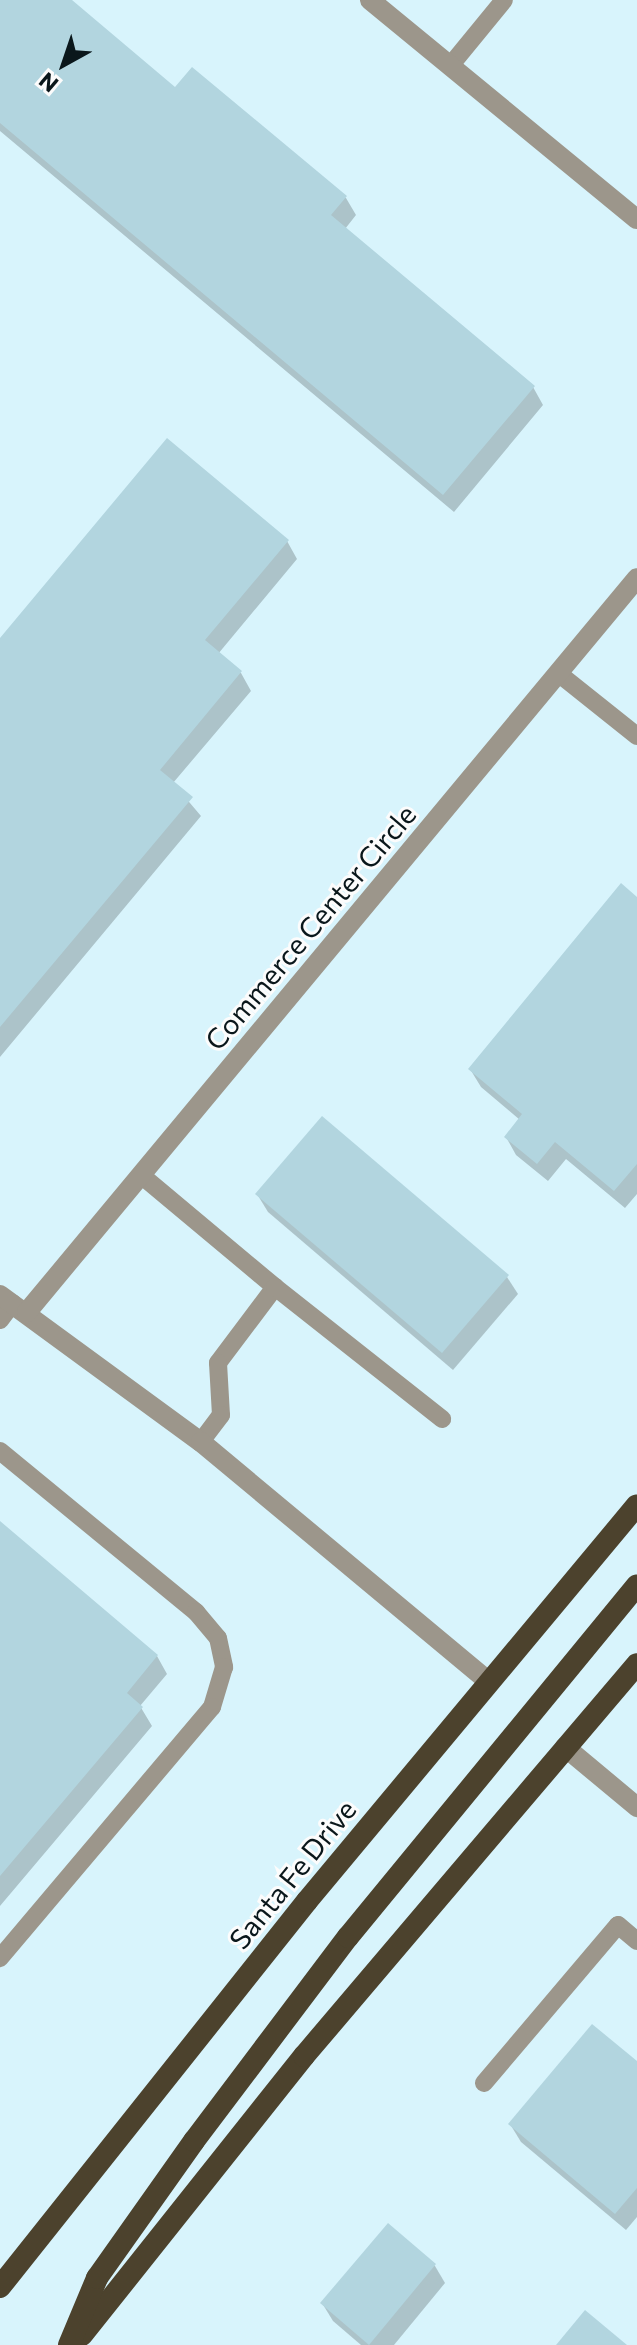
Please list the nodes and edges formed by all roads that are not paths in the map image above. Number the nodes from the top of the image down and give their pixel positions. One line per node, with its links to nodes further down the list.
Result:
1 (370, 0): 3 (street)
2 (504, 0): 3 (lane)
3 (450, 66): 4 (street)
4 (637, 219)
5 (637, 578): 6 (street, Commerce Center Circle)
6 (558, 673): 7 (lane); 8 (street, Commerce Center Circle)
7 (637, 736)
8 (141, 1175): 9 (lane); 10 (street, Commerce Center Circle)
9 (275, 1287): 12 (lane); 13 (lane)
10 (13, 1303): 11 (lane); 13 (street)
11 (0, 1320)
12 (442, 1419)
13 (201, 1442): 18 (street)
14 (0, 1451): 22 (lane)
15 (637, 1505): 18 (highway, Santa Fe Drive)
16 (637, 1585): 25 (highway)
17 (637, 1664): 19 (highway)
18 (489, 1682): 24 (highway, Santa Fe Drive)
19 (565, 1747): 20 (street); 25 (highway)
20 (637, 1807)
21 (637, 1941): 23 (lane)
22 (0, 1958)
23 (484, 2083)
24 (0, 2287)
25 (71, 2345)

